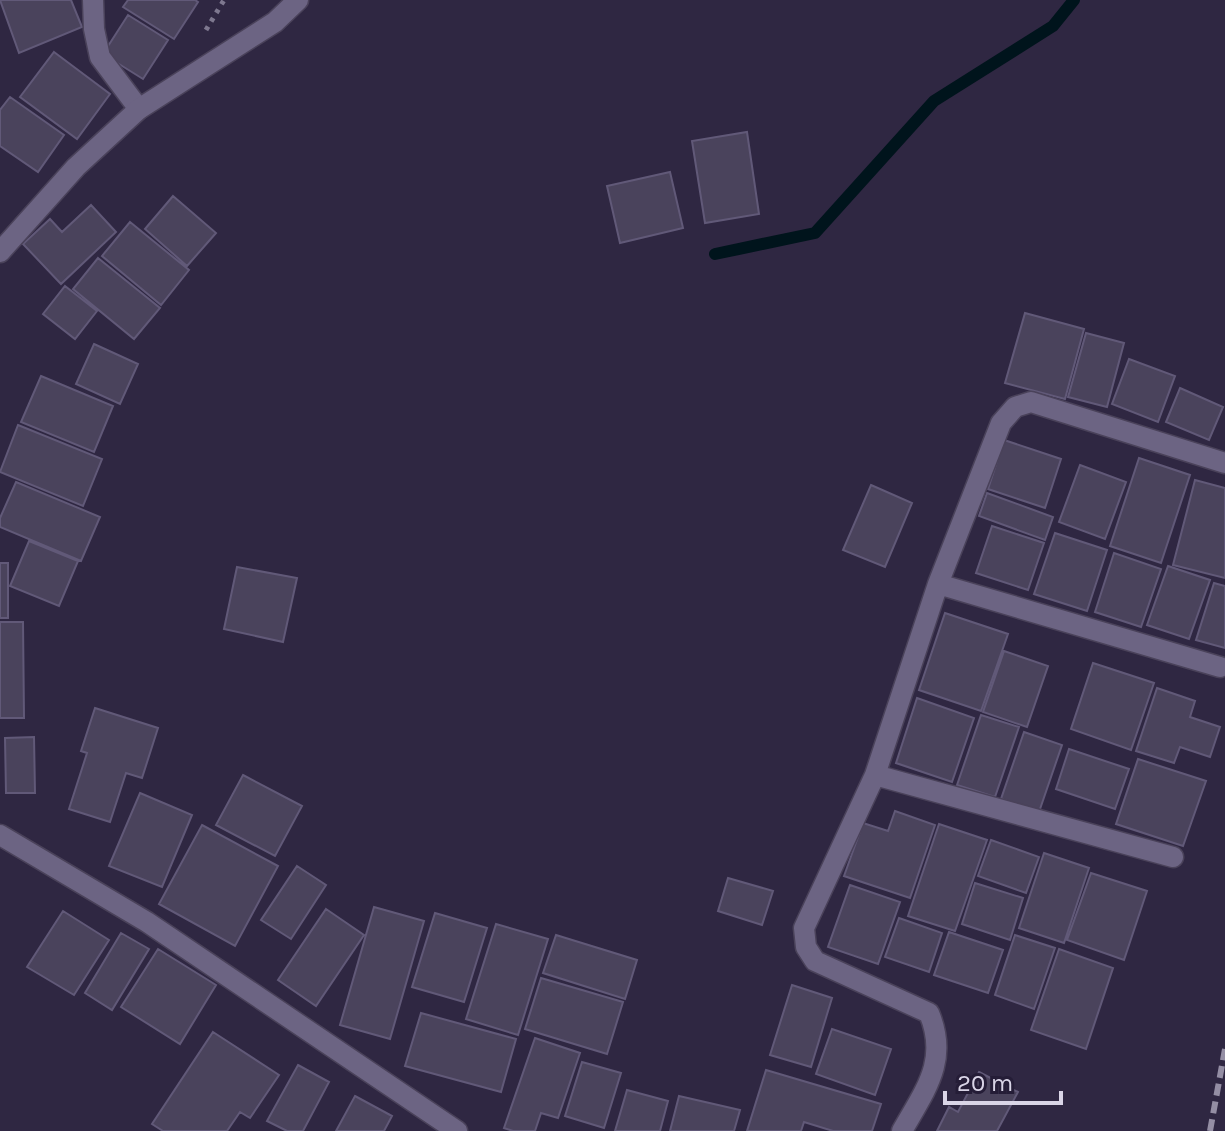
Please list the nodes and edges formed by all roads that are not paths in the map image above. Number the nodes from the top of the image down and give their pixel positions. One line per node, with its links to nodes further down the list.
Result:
1 (93, 0): 3 (street)
2 (298, 0): 3 (street)
3 (139, 109): 4 (street)
4 (0, 252)
5 (1225, 463): 6 (street)
6 (938, 584): 7 (street); 8 (street)
7 (1220, 667)
8 (875, 775): 10 (street); 12 (street)
9 (0, 835): 11 (street)
10 (1173, 857)
11 (457, 1131)
12 (902, 1131)

